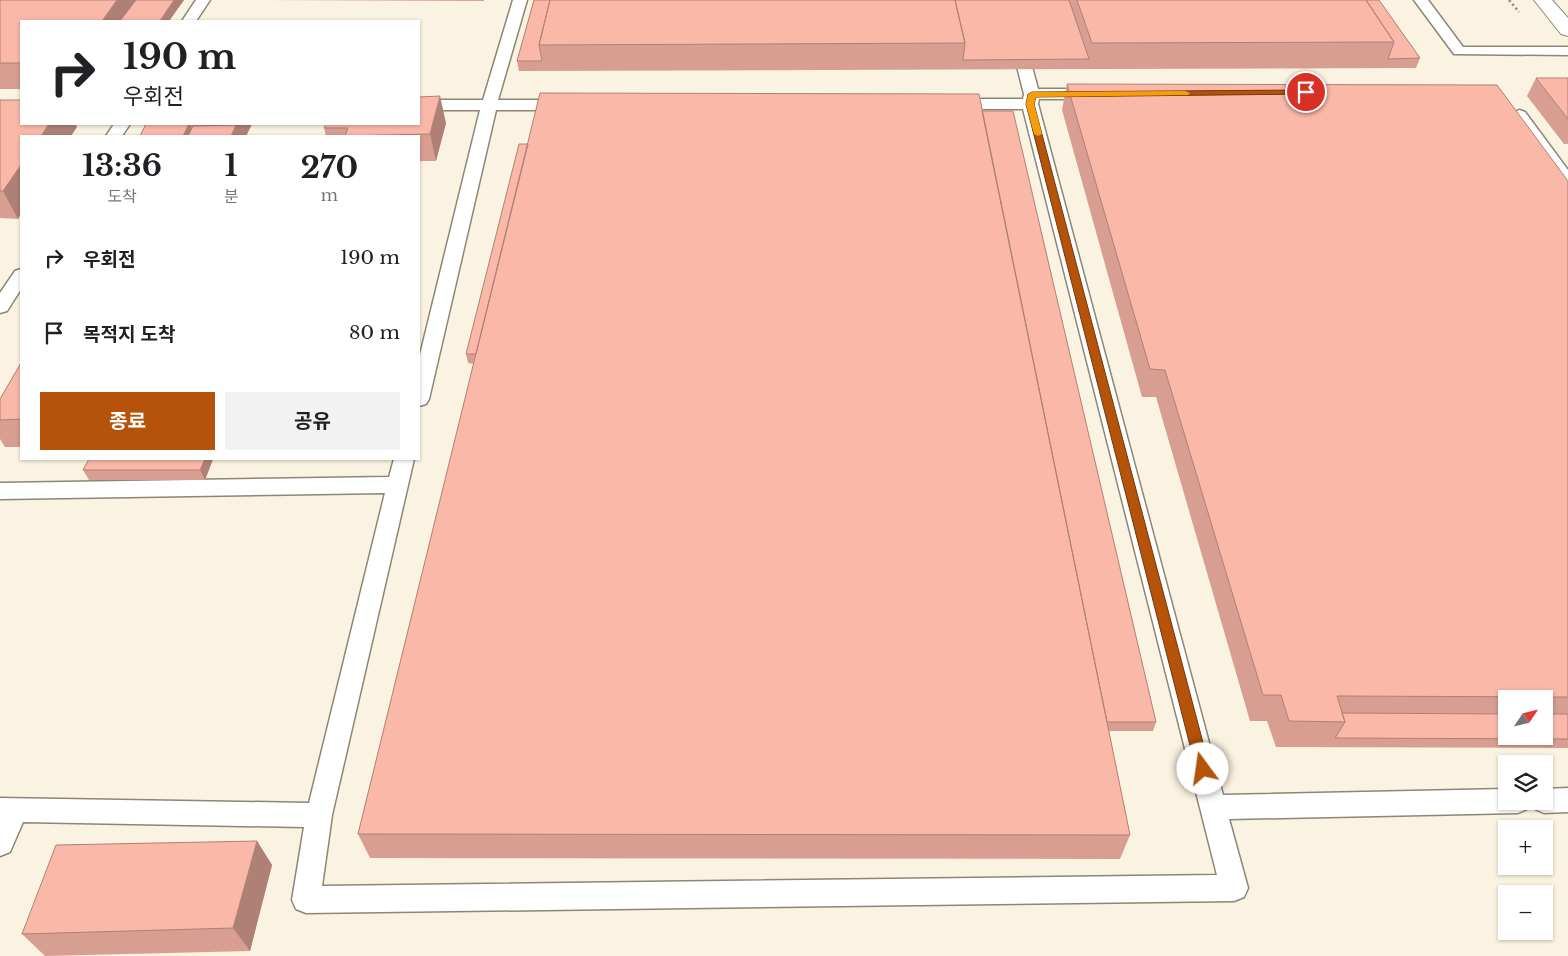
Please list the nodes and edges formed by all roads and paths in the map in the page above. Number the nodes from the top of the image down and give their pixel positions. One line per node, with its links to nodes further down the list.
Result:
1 (203, 0): 6 (lane)
2 (520, 0): 13 (lane)
3 (1007, 0): 10 (lane)
4 (1421, 0): 8 (lane)
5 (1542, 0): 7 (street)
6 (190, 20)
7 (1568, 30)
8 (1568, 51)
9 (1112, 94): 10 (lane)
10 (1031, 99): 11 (lane); 26 (lane)
11 (942, 104)
12 (420, 105): 13 (lane)
13 (489, 105): 14 (lane); 19 (lane)
14 (578, 105)
15 (1512, 106): 16 (lane)
16 (1568, 181)
17 (20, 277): 18 (lane)
18 (0, 307)
19 (420, 395)
20 (404, 460): 21 (lane)
21 (398, 485): 22 (lane); 28 (lane)
22 (0, 491)
23 (1568, 800): 25 (lane)
24 (1498, 801): 26 (lane)
25 (1553, 801)
26 (1213, 807): 28 (lane)
27 (8, 810): 28 (lane); 29 (lane)
28 (318, 815)
29 (0, 843)

